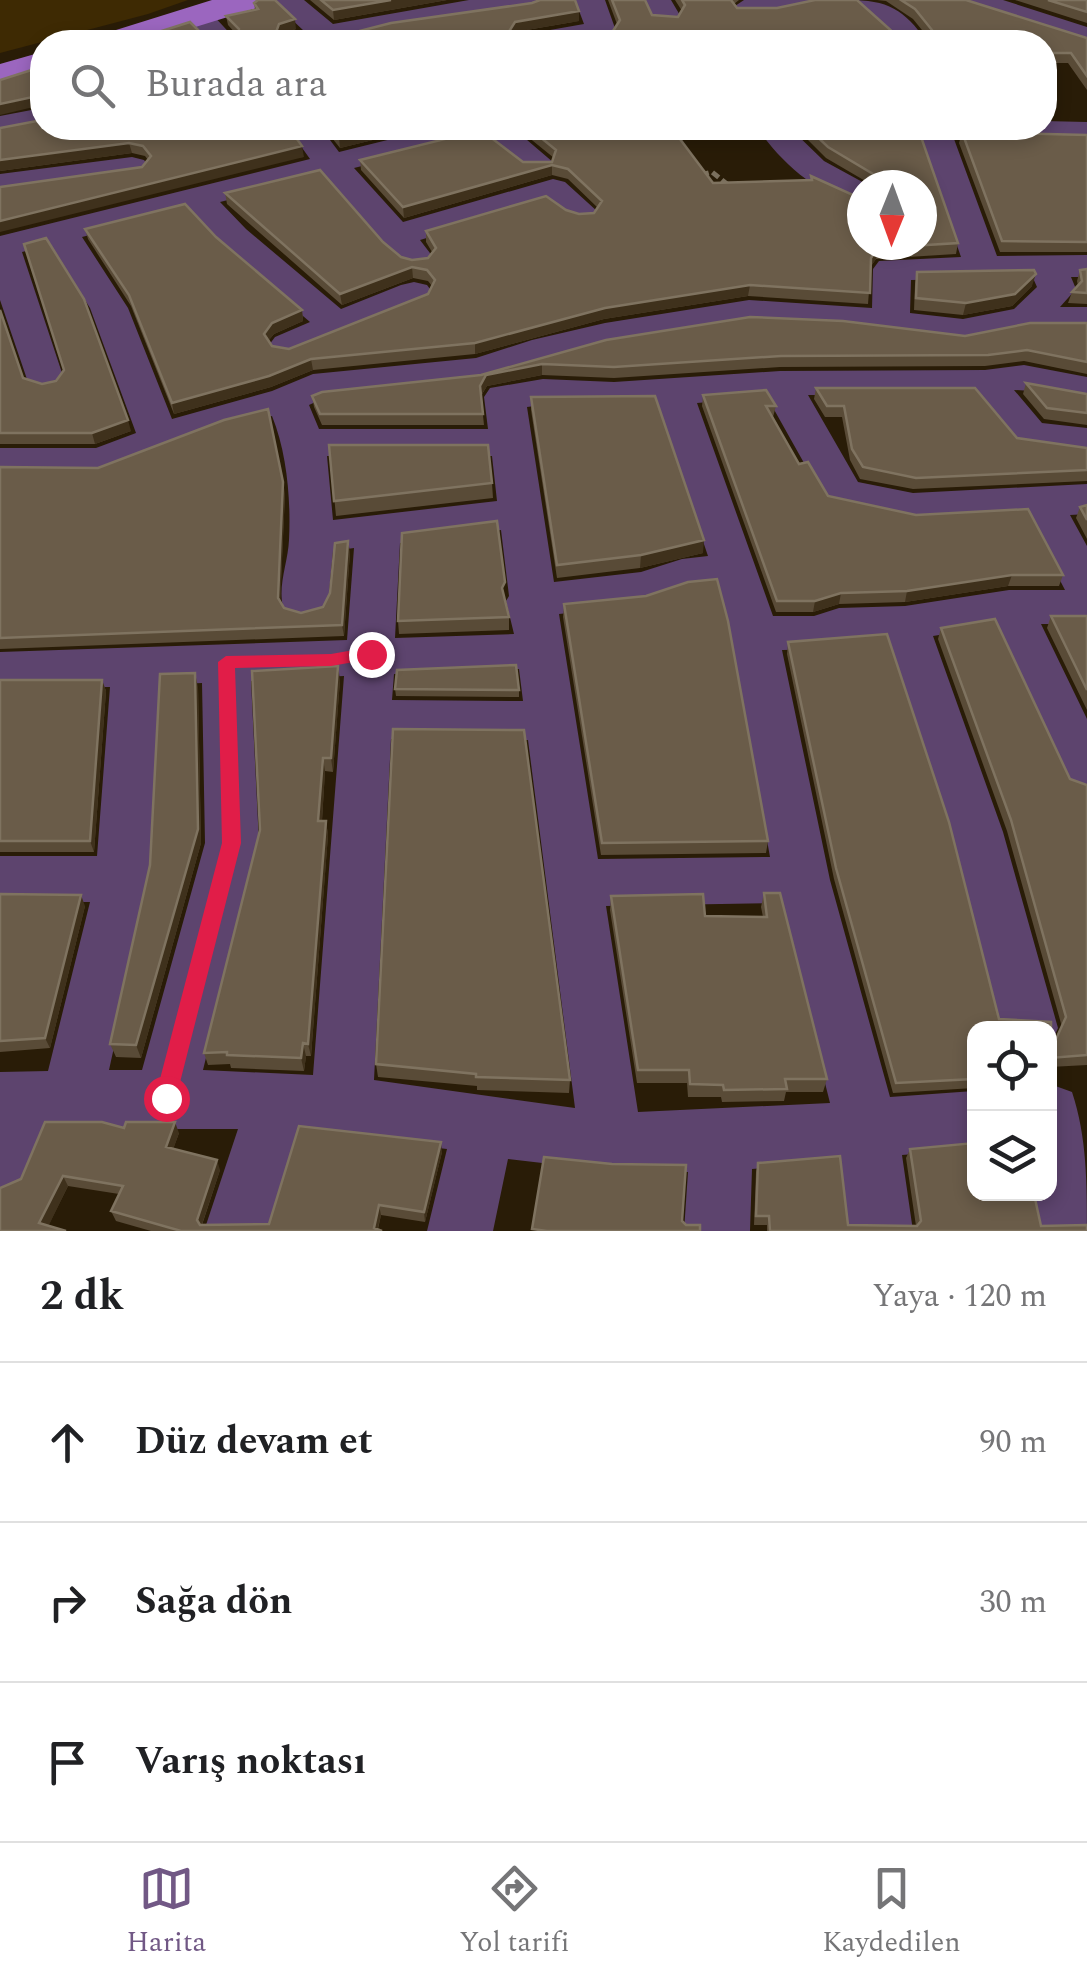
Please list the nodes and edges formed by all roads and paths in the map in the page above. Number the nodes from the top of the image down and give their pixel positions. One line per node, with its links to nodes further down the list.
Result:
1 (248, 0): 9 (main road)
2 (286, 0): 15 (street)
3 (531, 0): 8 (street)
4 (590, 0): 17 (street)
5 (804, 0): 10 (street)
6 (864, 0): 18 (street)
7 (974, 0): 19 (street)
8 (481, 3): 11 (street)
9 (203, 8): 12 (main road); 13 (main road); 14 (street)
10 (747, 8)
11 (385, 21): 16 (street)
12 (120, 30)
13 (144, 30)
14 (215, 30)
15 (308, 30)
16 (352, 30)
17 (589, 30)
18 (902, 30)
19 (1087, 37)
20 (30, 55): 21 (main road)
21 (0, 64)
22 (30, 67): 23 (main road)
23 (0, 76)
24 (30, 120): 25 (street)
25 (0, 126)
26 (1057, 131): 27 (street)
27 (1087, 132)
28 (312, 140): 34 (street)
29 (390, 140): 34 (street)
30 (508, 140): 35 (street)
31 (782, 140): 39 (street)
32 (931, 140): 41 (street)
33 (196, 156): 43 (street)
34 (328, 162): 43 (street); 47 (street)
35 (537, 163)
36 (132, 167): 38 (street)
37 (686, 179): 40 (path)
38 (0, 184)
39 (847, 186)
40 (733, 188)
41 (958, 194): 42 (street); 48 (street)
42 (937, 195)
43 (206, 196): 45 (street); 54 (street)
44 (580, 212): 47 (street)
45 (61, 234): 46 (street); 62 (street)
46 (1, 246): 56 (street)
47 (407, 263): 54 (street)
48 (982, 265): 49 (street); 53 (street)
49 (1047, 266): 50 (street); 51 (street)
50 (1087, 266)
51 (1027, 318): 52 (street); 53 (street)
52 (1087, 319)
53 (891, 324): 61 (street)
54 (336, 325): 55 (street)
55 (289, 345)
56 (44, 380)
57 (984, 382): 58 (street); 59 (street); 65 (street)
58 (780, 383): 60 (street); 68 (street)
59 (1087, 390)
60 (673, 392): 64 (street); 72 (street)
61 (286, 400): 62 (street); 63 (street)
62 (160, 441): 66 (street)
63 (304, 442): 64 (street); 71 (street)
64 (510, 442): 69 (street)
65 (1087, 442)
66 (0, 462)
67 (1087, 499): 68 (street)
68 (1040, 502): 73 (street)
69 (521, 513): 70 (street); 78 (street)
70 (378, 532): 71 (street); 80 (street)
71 (312, 538): 74 (street)
72 (736, 570): 78 (street); 79 (street)
73 (1087, 588)
74 (304, 604)
75 (1009, 607): 76 (street); 77 (street); 86 (street)
76 (1087, 608)
77 (905, 623): 79 (street); 91 (street)
78 (534, 626): 80 (street); 85 (street)
79 (754, 633): 89 (street)
80 (371, 654): 81 (street); 84 (street)
81 (226, 662): 83 (street); 92 (street)
82 (0, 670): 83 (street)
83 (136, 670): 88 (street)
84 (368, 719): 85 (street); 95 (street)
85 (548, 721): 90 (street)
86 (1087, 774)
87 (0, 879): 88 (street)
88 (123, 879): 93 (street)
89 (802, 880): 90 (street); 99 (street)
90 (576, 882): 101 (street)
91 (1026, 1021)
92 (166, 1098): 93 (street); 94 (street)
93 (33, 1101): 104 (street)
94 (277, 1103): 95 (street); 105 (street)
95 (342, 1106): 100 (street)
96 (1087, 1112): 97 (street)
97 (1057, 1114)
98 (967, 1120): 99 (street)
99 (868, 1126): 102 (street); 108 (street)
100 (484, 1128): 101 (street); 106 (street)
101 (611, 1141): 102 (street)
102 (721, 1143): 107 (street)
103 (1057, 1157): 109 (street)
104 (0, 1166)
105 (237, 1231)
106 (460, 1231)
107 (718, 1231)
108 (880, 1231)
109 (1069, 1231)

